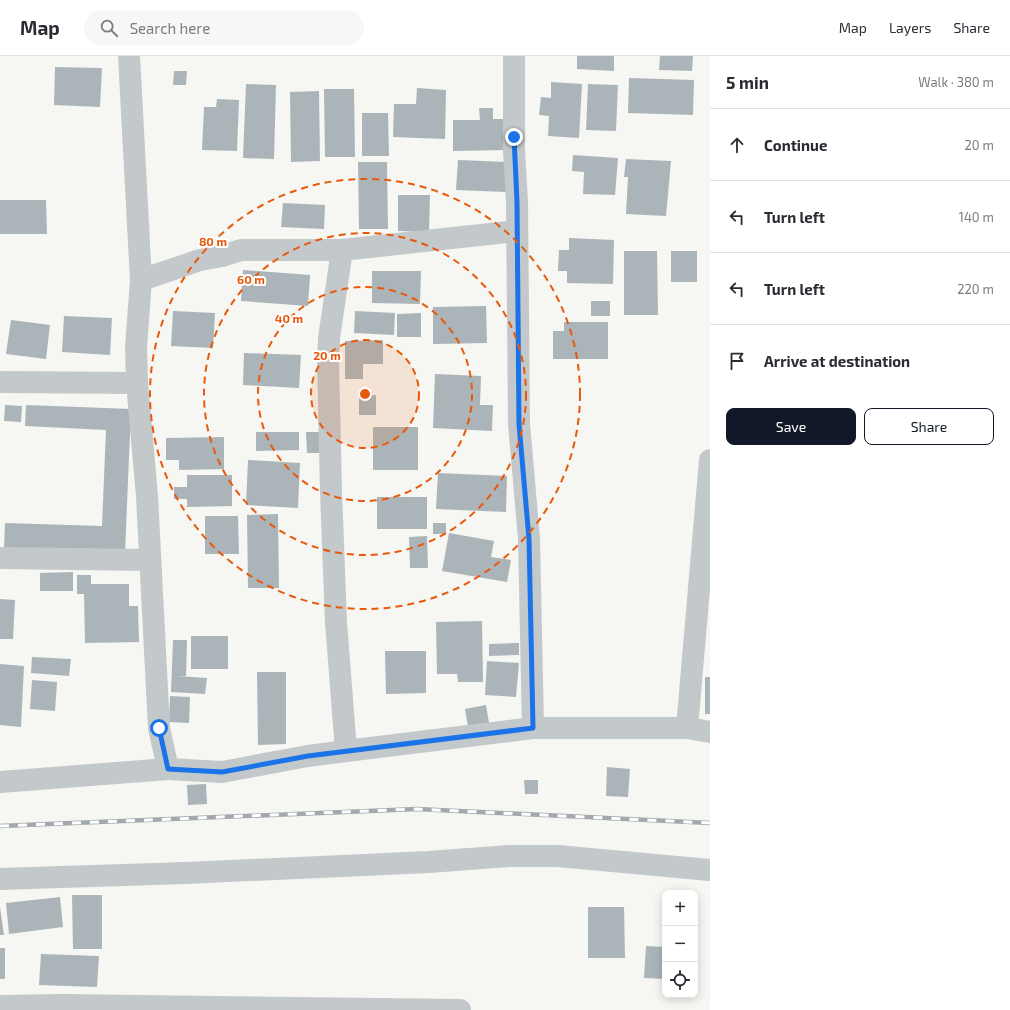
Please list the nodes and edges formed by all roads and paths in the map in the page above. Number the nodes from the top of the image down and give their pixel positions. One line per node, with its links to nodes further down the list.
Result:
1 (129, 56): 5 (street)
2 (514, 56): 3 (street)
3 (517, 231): 4 (street); 11 (street)
4 (342, 250): 5 (street); 14 (street)
5 (141, 280): 7 (street)
6 (0, 382): 7 (street)
7 (137, 383): 10 (street)
8 (710, 460): 12 (street)
9 (0, 558): 10 (street)
10 (150, 560): 15 (street)
11 (533, 728): 12 (street); 14 (street)
12 (686, 728): 13 (street)
13 (710, 732)
14 (346, 751): 15 (street)
15 (168, 769): 16 (street)
16 (0, 782)
17 (710, 870): 18 (street)
18 (0, 879)
19 (8, 1007): 20 (street)
20 (202, 1008): 21 (street)
21 (460, 1010)

